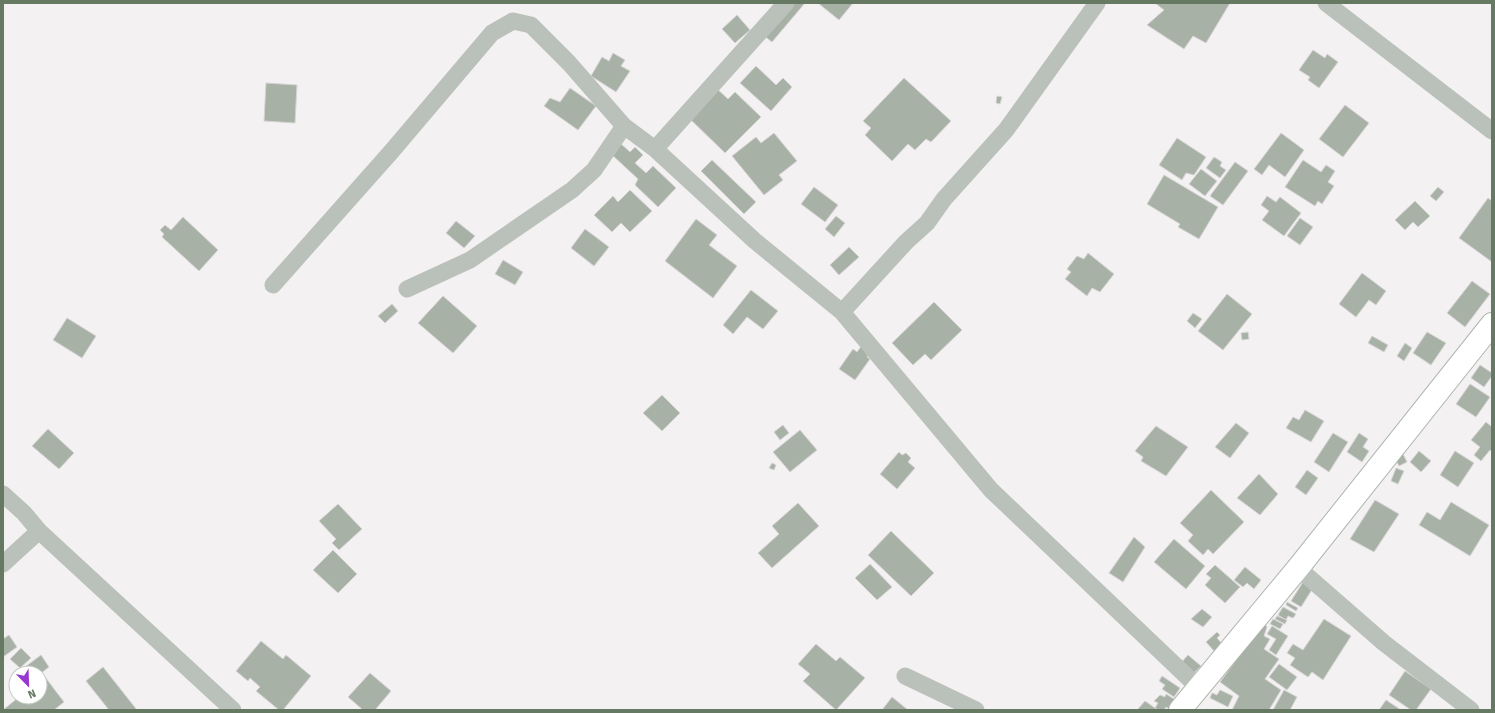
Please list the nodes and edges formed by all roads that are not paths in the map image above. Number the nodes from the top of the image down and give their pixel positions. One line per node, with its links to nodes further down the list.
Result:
1 (786, 3): 6 (street)
2 (1098, 3): 9 (street)
3 (1326, 3): 5 (street)
4 (624, 126): 6 (street); 7 (street); 8 (street)
5 (1492, 131)
6 (655, 149): 9 (street)
7 (273, 286)
8 (407, 289)
9 (842, 312): 16 (street)
10 (1490, 332): 14 (main road)
11 (3, 494): 12 (street)
12 (39, 531): 13 (street); 17 (street)
13 (3, 564)
14 (1298, 568): 16 (main road); 20 (street)
15 (905, 676): 18 (street)
16 (1198, 687): 19 (main road)
17 (231, 709)
18 (976, 710)
19 (1180, 710)
20 (1471, 710)

